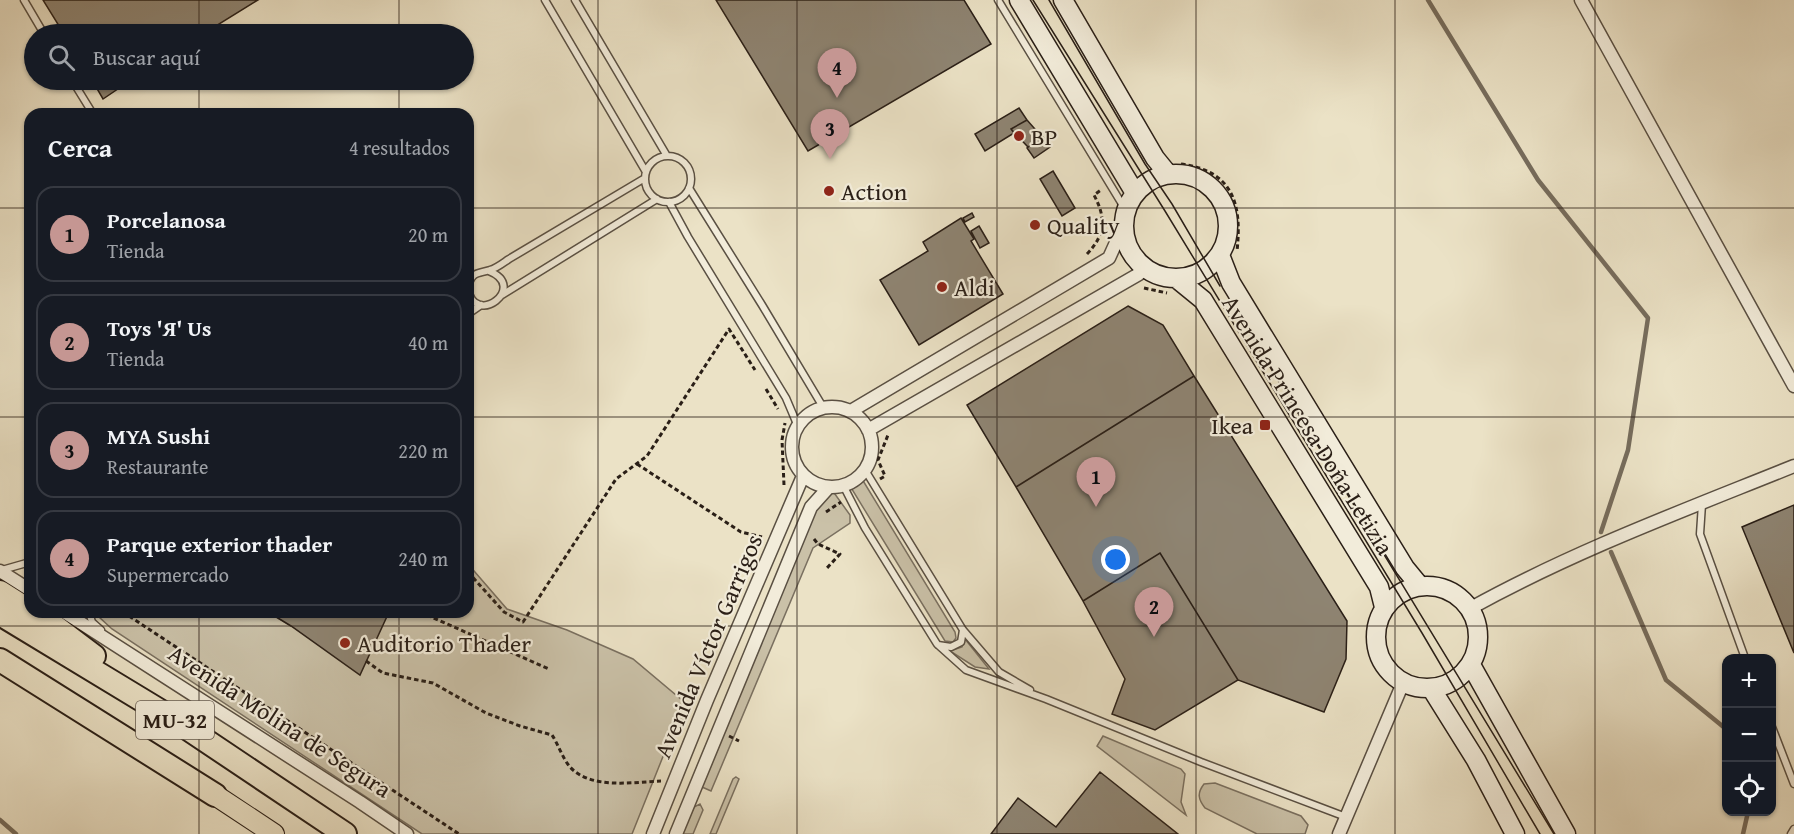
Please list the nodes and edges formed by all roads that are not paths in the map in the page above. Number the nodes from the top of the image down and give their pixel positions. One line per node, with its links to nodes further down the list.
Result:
1 (24, 0): 8 (lane)
2 (545, 0): 13 (lane)
3 (575, 0): 11 (lane)
4 (998, 0): 16 (lane)
5 (1019, 0): 16 (street)
6 (1063, 0): 12 (street)
7 (1581, 0): 28 (street)
8 (38, 24)
9 (78, 90): 10 (lane)
10 (89, 108)
11 (667, 156): 13 (lane); 14 (lane)
12 (1173, 169): 16 (street); 19 (street)
13 (646, 175): 15 (lane); 21 (lane)
14 (689, 188): 17 (lane); 29 (lane)
15 (657, 199): 17 (lane); 24 (lane)
16 (1130, 201): 18 (street)
17 (669, 202): 31 (lane)
18 (1123, 227): 20 (street); 30 (street)
19 (1228, 254): 23 (street); 41 (street, Avenida Princesa Doña Letizia)
20 (1142, 266): 23 (street); 32 (street)
21 (489, 270): 22 (lane); 24 (lane)
22 (474, 274)
23 (1172, 286): 45 (street, Avenida Princesa Doña Letizia)
24 (502, 295): 26 (lane)
25 (474, 301): 26 (lane)
26 (481, 305): 27 (lane)
27 (474, 310)
28 (1794, 386)
29 (823, 407): 30 (street); 31 (street)
30 (851, 411): 32 (street)
31 (797, 424): 35 (street)
32 (868, 430): 34 (street)
33 (1794, 466): 38 (street)
34 (865, 470): 36 (street); 51 (lane)
35 (803, 476): 37 (street); 70 (street, Avenida Víctor Garrigos)
36 (843, 485): 37 (street); 52 (lane)
37 (829, 487): 71 (street, Avenida Víctor Garrigos)
38 (1702, 503): 46 (street); 54 (lane)
39 (24, 564): 40 (lane)
40 (0, 571): 42 (street)
41 (1419, 585): 45 (street); 46 (street)
42 (24, 586)
43 (0, 592): 44 (highway)
44 (24, 607)
45 (1384, 607): 58 (street)
46 (1471, 608): 56 (street)
47 (0, 614): 61 (highway, MU-32)
48 (42, 618): 61 (highway)
49 (74, 618): 53 (street, Avenida Molina de Segura)
50 (91, 618): 53 (lane)
51 (963, 630): 52 (lane); 60 (lane)
52 (938, 644): 60 (lane)
53 (129, 653): 69 (street, Avenida Molina de Segura)
54 (1743, 654)
55 (0, 660): 64 (highway, MU-32)
56 (1471, 665): 59 (street); 75 (street)
57 (0, 671): 64 (highway)
58 (1404, 682): 59 (street); 65 (street)
59 (1431, 688): 74 (street)
60 (1046, 699): 65 (lane)
61 (175, 720): 68 (highway, MU-32)
62 (1776, 737): 63 (lane)
63 (1794, 784)
64 (215, 795): 67 (main road)
65 (1346, 817): 72 (street); 73 (street)
66 (1794, 830): 76 (lane)
67 (274, 834)
68 (345, 834)
69 (407, 834)
70 (653, 834)
71 (676, 834)
72 (1329, 834)
73 (1339, 834)
74 (1515, 834)
75 (1566, 834)
76 (1791, 834)

